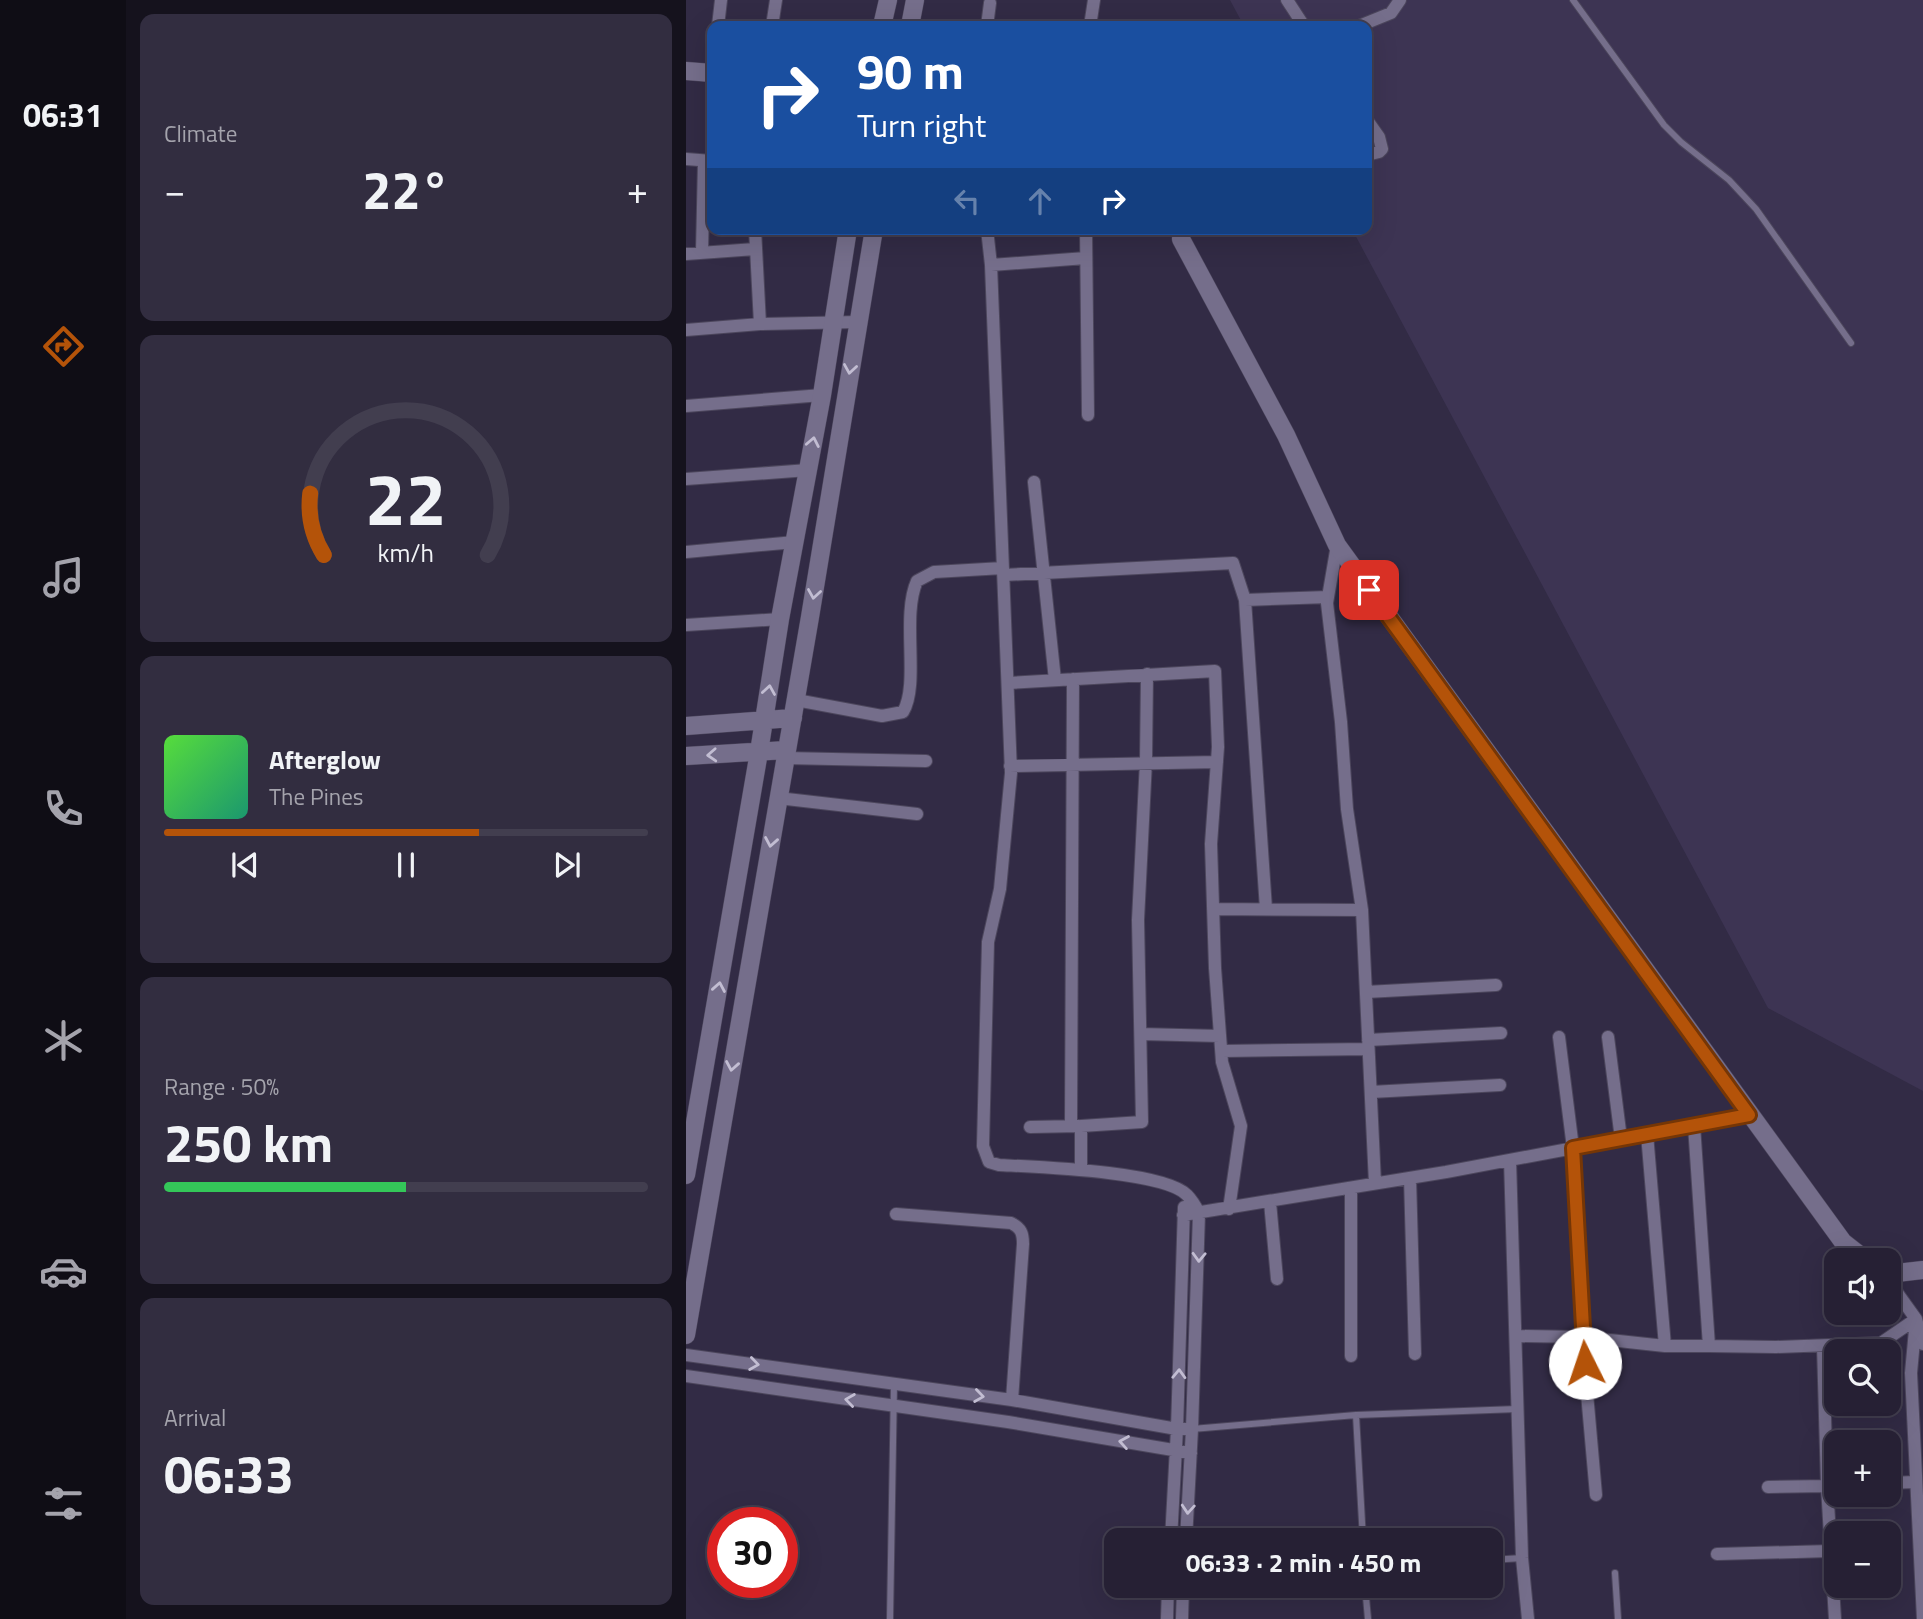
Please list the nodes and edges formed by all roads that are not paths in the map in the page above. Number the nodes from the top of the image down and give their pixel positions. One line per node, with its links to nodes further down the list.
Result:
1 (721, 0): 10 (street)
2 (776, 0): 11 (street)
3 (888, 0): 12 (main road)
4 (915, 0): 13 (main road)
5 (1094, 0): 15 (street)
6 (1287, 0): 16 (street)
7 (1400, 0): 17 (street)
8 (1573, 0): 40 (lane)
9 (990, 3): 14 (street)
10 (719, 21)
11 (773, 21)
12 (883, 21)
13 (911, 21)
14 (988, 21)
15 (1091, 21)
16 (1301, 21)
17 (1371, 21)
18 (686, 71): 19 (main road)
19 (707, 73)
20 (1372, 127): 21 (street)
21 (1372, 155)
22 (686, 159): 23 (street)
23 (707, 161)
24 (707, 176): 32 (street)
25 (755, 235): 31 (street)
26 (847, 235): 37 (main road)
27 (873, 235): 36 (main road)
28 (988, 235): 35 (street)
29 (1086, 235): 34 (street)
30 (1181, 235): 48 (main road)
31 (755, 249): 32 (street); 38 (street)
32 (702, 252): 33 (street)
33 (686, 254)
34 (1086, 258): 35 (street); 43 (street)
35 (991, 265): 50 (street)
36 (858, 322): 37 (street); 60 (main road, one-way to 60)
37 (834, 323): 38 (street); 41 (main road)
38 (760, 324): 39 (street)
39 (686, 330)
40 (1851, 343)
41 (822, 395): 42 (street); 44 (main road, one-way to 41)
42 (686, 406)
43 (1088, 415)
44 (808, 470): 45 (street); 47 (main road)
45 (686, 479)
46 (1034, 482): 51 (street)
47 (795, 542): 49 (street); 54 (main road)
48 (1337, 545): 52 (street); 87 (main road)
49 (686, 552)
50 (1004, 572): 51 (street); 59 (street); 60 (street)
51 (1044, 573): 53 (street); 58 (street)
52 (1328, 597): 53 (street); 75 (street)
53 (1245, 600): 74 (street)
54 (779, 619): 55 (street); 61 (main road, one-way to 54)
55 (686, 625)
56 (1147, 674): 57 (street); 67 (street); 69 (street)
57 (1073, 679): 58 (street); 68 (street)
58 (1055, 680): 59 (street)
59 (1007, 683): 70 (street)
60 (794, 709): 61 (main road); 64 (main road)
61 (764, 720): 62 (main road); 63 (main road)
62 (686, 726)
63 (759, 752): 64 (main road); 65 (main road, one-way to 65); 96 (main road, one-way to 63)
64 (785, 754): 66 (street); 71 (main road)
65 (686, 756)
66 (926, 761)
67 (1217, 762): 69 (street); 73 (street)
68 (1072, 764): 69 (street); 70 (street); 89 (street)
69 (1146, 765): 79 (street)
70 (1010, 766): 95 (street)
71 (778, 798): 72 (street); 112 (main road, one-way to 112)
72 (917, 814)
73 (1213, 909): 74 (street); 80 (street)
74 (1266, 909): 75 (street)
75 (1362, 909): 77 (street)
76 (1496, 985): 77 (street)
77 (1366, 992): 83 (street)
78 (1501, 1033): 83 (street)
79 (1141, 1034): 80 (street); 89 (street)
80 (1220, 1036): 84 (street)
81 (1559, 1037): 93 (street)
82 (1608, 1037): 92 (street)
83 (1368, 1044): 84 (street); 86 (street)
84 (1222, 1051): 102 (street)
85 (1500, 1085): 86 (street)
86 (1371, 1091): 98 (street)
87 (1749, 1115): 88 (street); 106 (main road)
88 (1695, 1125): 91 (street); 117 (street)
89 (1076, 1126): 90 (street); 95 (street)
90 (1030, 1127)
91 (1647, 1134): 92 (street); 116 (street)
92 (1621, 1139): 93 (street)
93 (1573, 1148): 94 (street); 114 (street)
94 (1510, 1160): 97 (street); 113 (street)
95 (1081, 1169): 100 (street)
96 (686, 1175)
97 (1410, 1178): 98 (street); 119 (street)
98 (1376, 1184): 99 (street)
99 (1351, 1188): 101 (street); 121 (street)
100 (1186, 1193): 103 (street); 105 (street)
101 (1270, 1202): 102 (street); 109 (street)
102 (1229, 1209): 103 (street)
103 (1199, 1213): 105 (street); 129 (street, one-way to 129)
104 (896, 1214): 124 (street)
105 (1183, 1215): 128 (street, one-way to 105)
106 (1851, 1248)
107 (1923, 1270): 108 (main road)
108 (1901, 1273)
109 (1277, 1279)
110 (1901, 1298): 111 (street)
111 (1916, 1319): 115 (street); 118 (street); 133 (street)
112 (686, 1335)
113 (1516, 1336): 114 (street); 126 (street)
114 (1582, 1337): 116 (street); 137 (street)
115 (1923, 1344)
116 (1665, 1346): 117 (street)
117 (1709, 1346): 118 (street)
118 (1823, 1346): 130 (street)
119 (1415, 1354)
120 (686, 1355): 123 (street, one-way to 123)
121 (1351, 1356)
122 (686, 1376): 125 (street, one-way to 122)
123 (894, 1384): 124 (street, one-way to 124); 125 (lane)
124 (1012, 1400): 128 (street)
125 (893, 1406): 131 (street, one-way to 125); 150 (lane)
126 (1517, 1409): 127 (lane); 143 (street)
127 (1356, 1415): 129 (lane); 140 (lane)
128 (1177, 1429): 129 (street); 131 (street)
129 (1192, 1429): 132 (street)
130 (1828, 1430)
131 (1176, 1451): 132 (street); 138 (street)
132 (1191, 1453): 139 (street, one-way to 139)
133 (1915, 1482): 134 (street); 157 (street)
134 (1901, 1483)
135 (1824, 1486): 136 (street)
136 (1768, 1487)
137 (1596, 1495)
138 (1172, 1528)
139 (1187, 1528)
140 (1362, 1528)
141 (1824, 1551): 142 (street)
142 (1717, 1554)
143 (1522, 1558): 144 (lane); 154 (street)
144 (1503, 1559)
145 (1615, 1573): 155 (lane)
146 (1168, 1598): 151 (street)
147 (1183, 1598): 152 (street)
148 (1366, 1598): 153 (lane)
149 (1833, 1598): 156 (street)
150 (890, 1619)
151 (1167, 1619)
152 (1182, 1619)
153 (1368, 1619)
154 (1528, 1619)
155 (1618, 1619)
156 (1835, 1619)
157 (1923, 1619)

